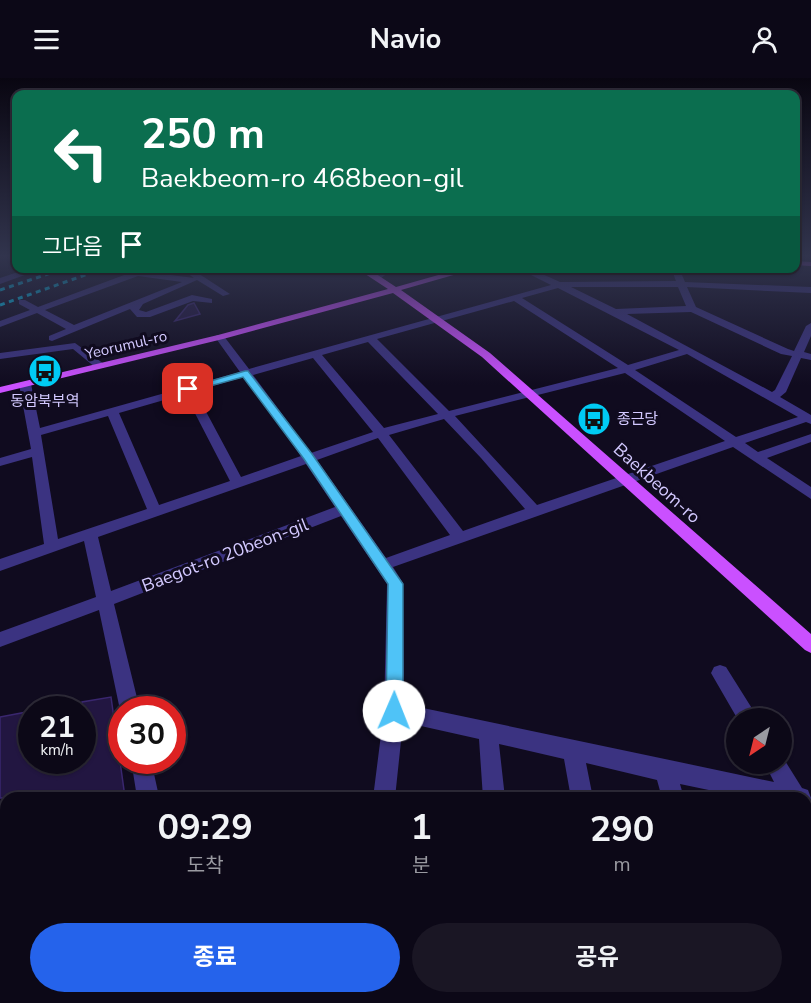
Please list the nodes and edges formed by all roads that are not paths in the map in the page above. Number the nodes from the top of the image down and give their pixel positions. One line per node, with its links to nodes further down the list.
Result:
1 (68, 299): 15 (street)
2 (147, 299): 13 (street)
3 (189, 299): 13 (street)
4 (199, 299): 11 (street)
5 (362, 299): 21 (main road, Yeorumul-ro)
6 (410, 299): 17 (main road, Baekbeom-ro)
7 (512, 299): 17 (street)
8 (518, 299): 30 (street)
9 (588, 299): 16 (street)
10 (688, 299): 14 (street)
11 (209, 301)
12 (22, 302): 15 (street)
13 (140, 302): 20 (street)
14 (692, 309): 16 (street); 27 (street)
15 (38, 310): 18 (street); 20 (street)
16 (614, 312): 24 (street)
17 (439, 319): 23 (street); 35 (main road, Baekbeom-ro)
18 (0, 324)
19 (811, 326): 27 (street)
20 (74, 329): 22 (street)
21 (220, 337): 29 (main road, Yeorumul-ro); 31 (street)
22 (52, 338)
23 (370, 338): 25 (street); 38 (street)
24 (685, 351): 30 (street); 36 (street)
25 (315, 354): 31 (street); 41 (street)
26 (0, 356): 29 (street)
27 (797, 356): 28 (street); 36 (street)
28 (811, 357)
29 (100, 366): 32 (main road, Yeorumul-ro)
30 (627, 369): 35 (street); 43 (street)
31 (245, 374): 33 (street); 45 (street)
32 (25, 384): 34 (main road, Yeorumul-ro); 40 (street)
33 (188, 389): 37 (street); 49 (street)
34 (0, 390)
35 (530, 392): 38 (street); 48 (main road, Baekbeom-ro)
36 (772, 397): 39 (street)
37 (112, 411): 40 (street); 52 (street)
38 (445, 415): 41 (street); 53 (street)
39 (809, 419): 43 (street)
40 (35, 433): 44 (street)
41 (381, 433): 45 (street); 55 (street)
42 (811, 438): 46 (street)
43 (737, 443): 46 (street); 48 (street)
44 (38, 451): 47 (street); 56 (street)
45 (308, 457): 49 (street); 51 (street)
46 (757, 457): 50 (street)
47 (0, 462)
48 (624, 478): 53 (street); 61 (main road, Baekbeom-ro)
49 (237, 482): 52 (street)
50 (808, 488)
51 (343, 510): 58 (street); 59 (street, Baegot-ro 20beon-gil)
52 (155, 511): 54 (street)
53 (535, 511): 55 (street)
54 (90, 534): 56 (street); 59 (street)
55 (460, 538): 58 (street)
56 (52, 547): 57 (street)
57 (0, 565)
58 (382, 565): 65 (street)
59 (106, 599): 60 (street, Baegot-ro 20beon-gil); 63 (street)
60 (0, 640)
61 (811, 645)
62 (720, 673): 64 (street)
63 (127, 696)
64 (742, 708)
65 (394, 711): 66 (street); 72 (street)
66 (488, 732): 67 (street); 73 (street)
67 (573, 751): 68 (street); 74 (street)
68 (665, 771): 75 (street); 76 (street)
69 (143, 774): 71 (street)
70 (783, 774): 77 (street)
71 (146, 792)
72 (385, 792)
73 (493, 792)
74 (581, 792)
75 (671, 792)
76 (753, 792)
77 (797, 792)

